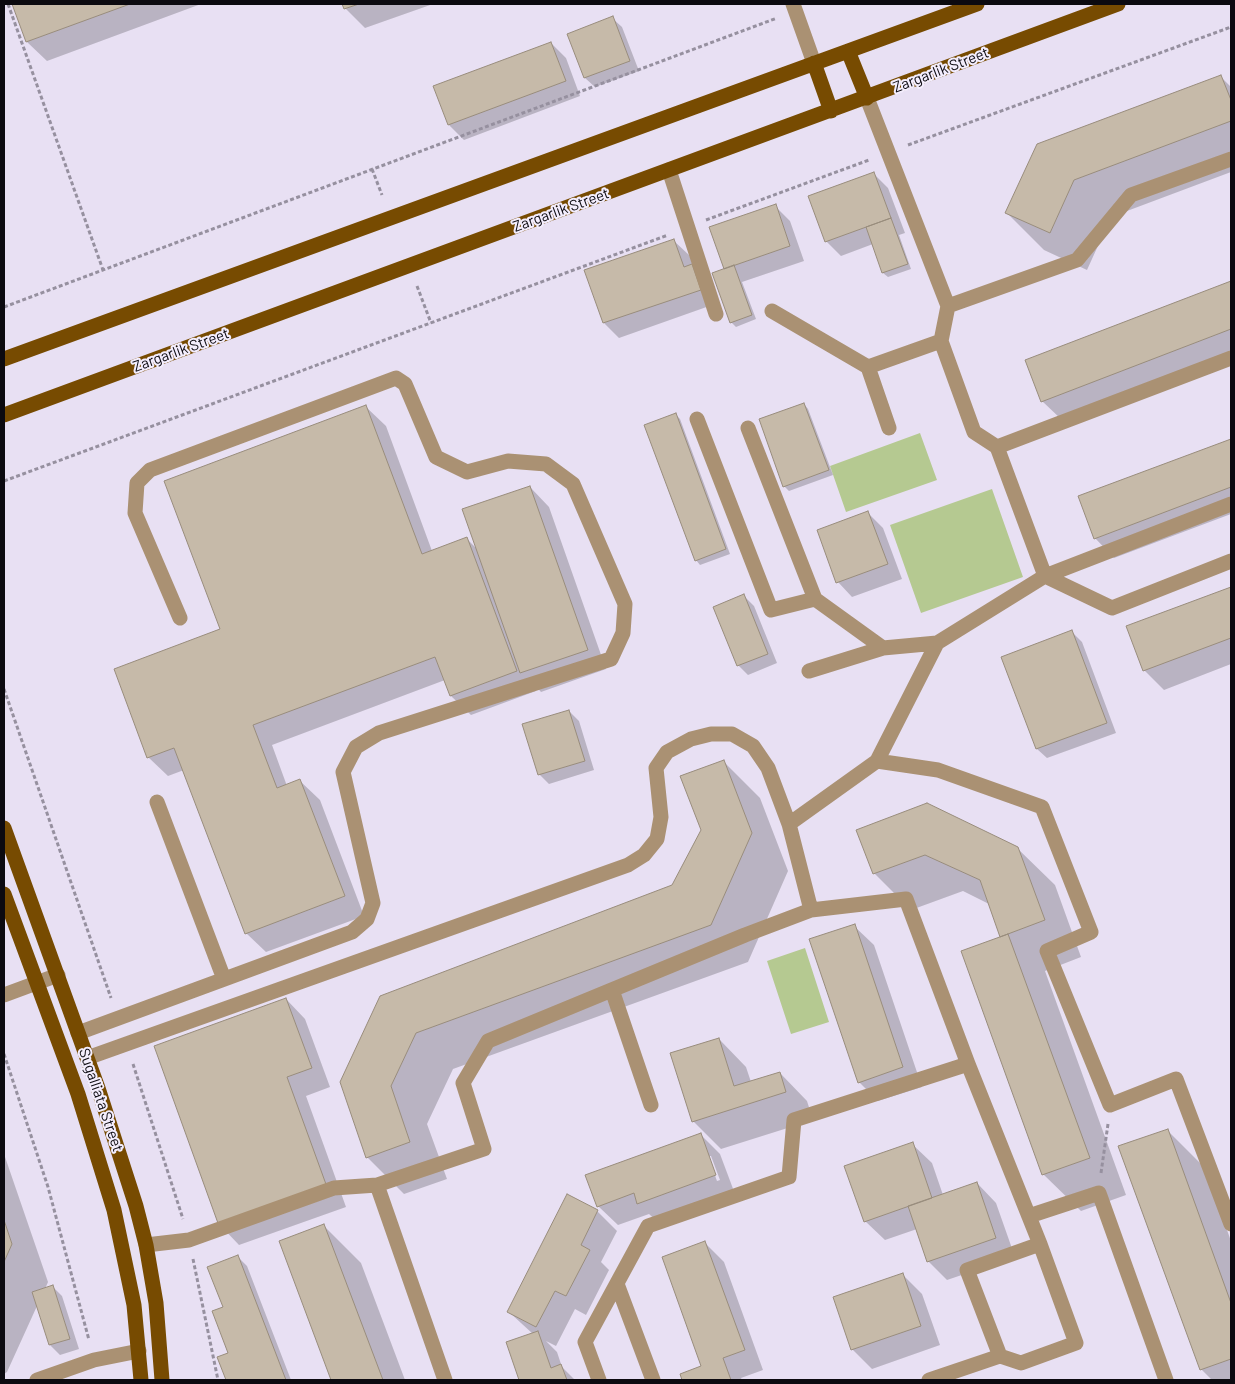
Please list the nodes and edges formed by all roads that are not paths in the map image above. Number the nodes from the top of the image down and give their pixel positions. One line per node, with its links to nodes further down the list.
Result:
1 (977, 4): 5 (main road)
2 (1118, 4): 4 (main road, Zargarlik Street)
3 (794, 7): 6 (lane)
4 (1079, 10): 7 (main road, Zargarlik Street)
5 (848, 51): 6 (main road); 7 (main road)
6 (814, 63): 8 (main road); 16 (main road)
7 (867, 98): 8 (main road, Zargarlik Street); 11 (lane)
8 (832, 111): 10 (main road, Zargarlik Street)
9 (1231, 159): 11 (lane)
10 (669, 170): 13 (lane); 18 (main road, Zargarlik Street)
11 (948, 306): 14 (lane)
12 (772, 310): 17 (lane)
13 (716, 314)
14 (941, 341): 17 (lane); 22 (lane)
15 (1231, 358): 22 (lane)
16 (4, 359)
17 (868, 367): 21 (lane)
18 (4, 415)
19 (697, 419): 26 (lane)
20 (748, 428): 26 (lane)
21 (889, 428)
22 (997, 448): 25 (lane)
23 (1231, 504): 25 (lane)
24 (1231, 561): 25 (lane)
25 (1045, 576): 28 (lane)
26 (815, 599): 29 (lane)
27 (180, 618): 38 (lane)
28 (937, 643): 29 (lane); 31 (lane)
29 (883, 648): 30 (lane)
30 (808, 670)
31 (877, 761): 33 (lane); 48 (lane)
32 (157, 802): 38 (lane)
33 (789, 824): 36 (lane); 43 (lane)
34 (4, 828): 37 (main road, Sugalliata Street)
35 (4, 894): 39 (main road, Sugalliata Street)
36 (811, 910): 40 (lane); 44 (lane)
37 (58, 975): 39 (lane); 42 (main road, Sugalliata Street)
38 (224, 979): 42 (lane)
39 (38, 983): 41 (lane); 52 (main road, Sugalliata Street)
40 (612, 990): 45 (lane); 46 (lane)
41 (4, 995)
42 (78, 1033): 43 (main road, Sugalliata Street)
43 (87, 1058): 50 (main road, Sugalliata Street)
44 (968, 1064): 47 (lane); 51 (lane)
45 (651, 1105)
46 (377, 1185): 50 (lane); 57 (lane)
47 (1029, 1216): 49 (lane); 61 (lane)
48 (1231, 1224)
49 (1040, 1244): 53 (lane); 53 (lane)
50 (146, 1245): 56 (main road, Sugalliata Street)
51 (617, 1284): 58 (lane); 59 (lane)
52 (139, 1351): 54 (lane); 55 (main road, Sugalliata Street)
53 (1000, 1356): 60 (lane)
54 (37, 1380)
55 (141, 1380)
56 (162, 1380)
57 (445, 1380)
58 (599, 1380)
59 (653, 1380)
60 (929, 1380)
61 (1166, 1380)

